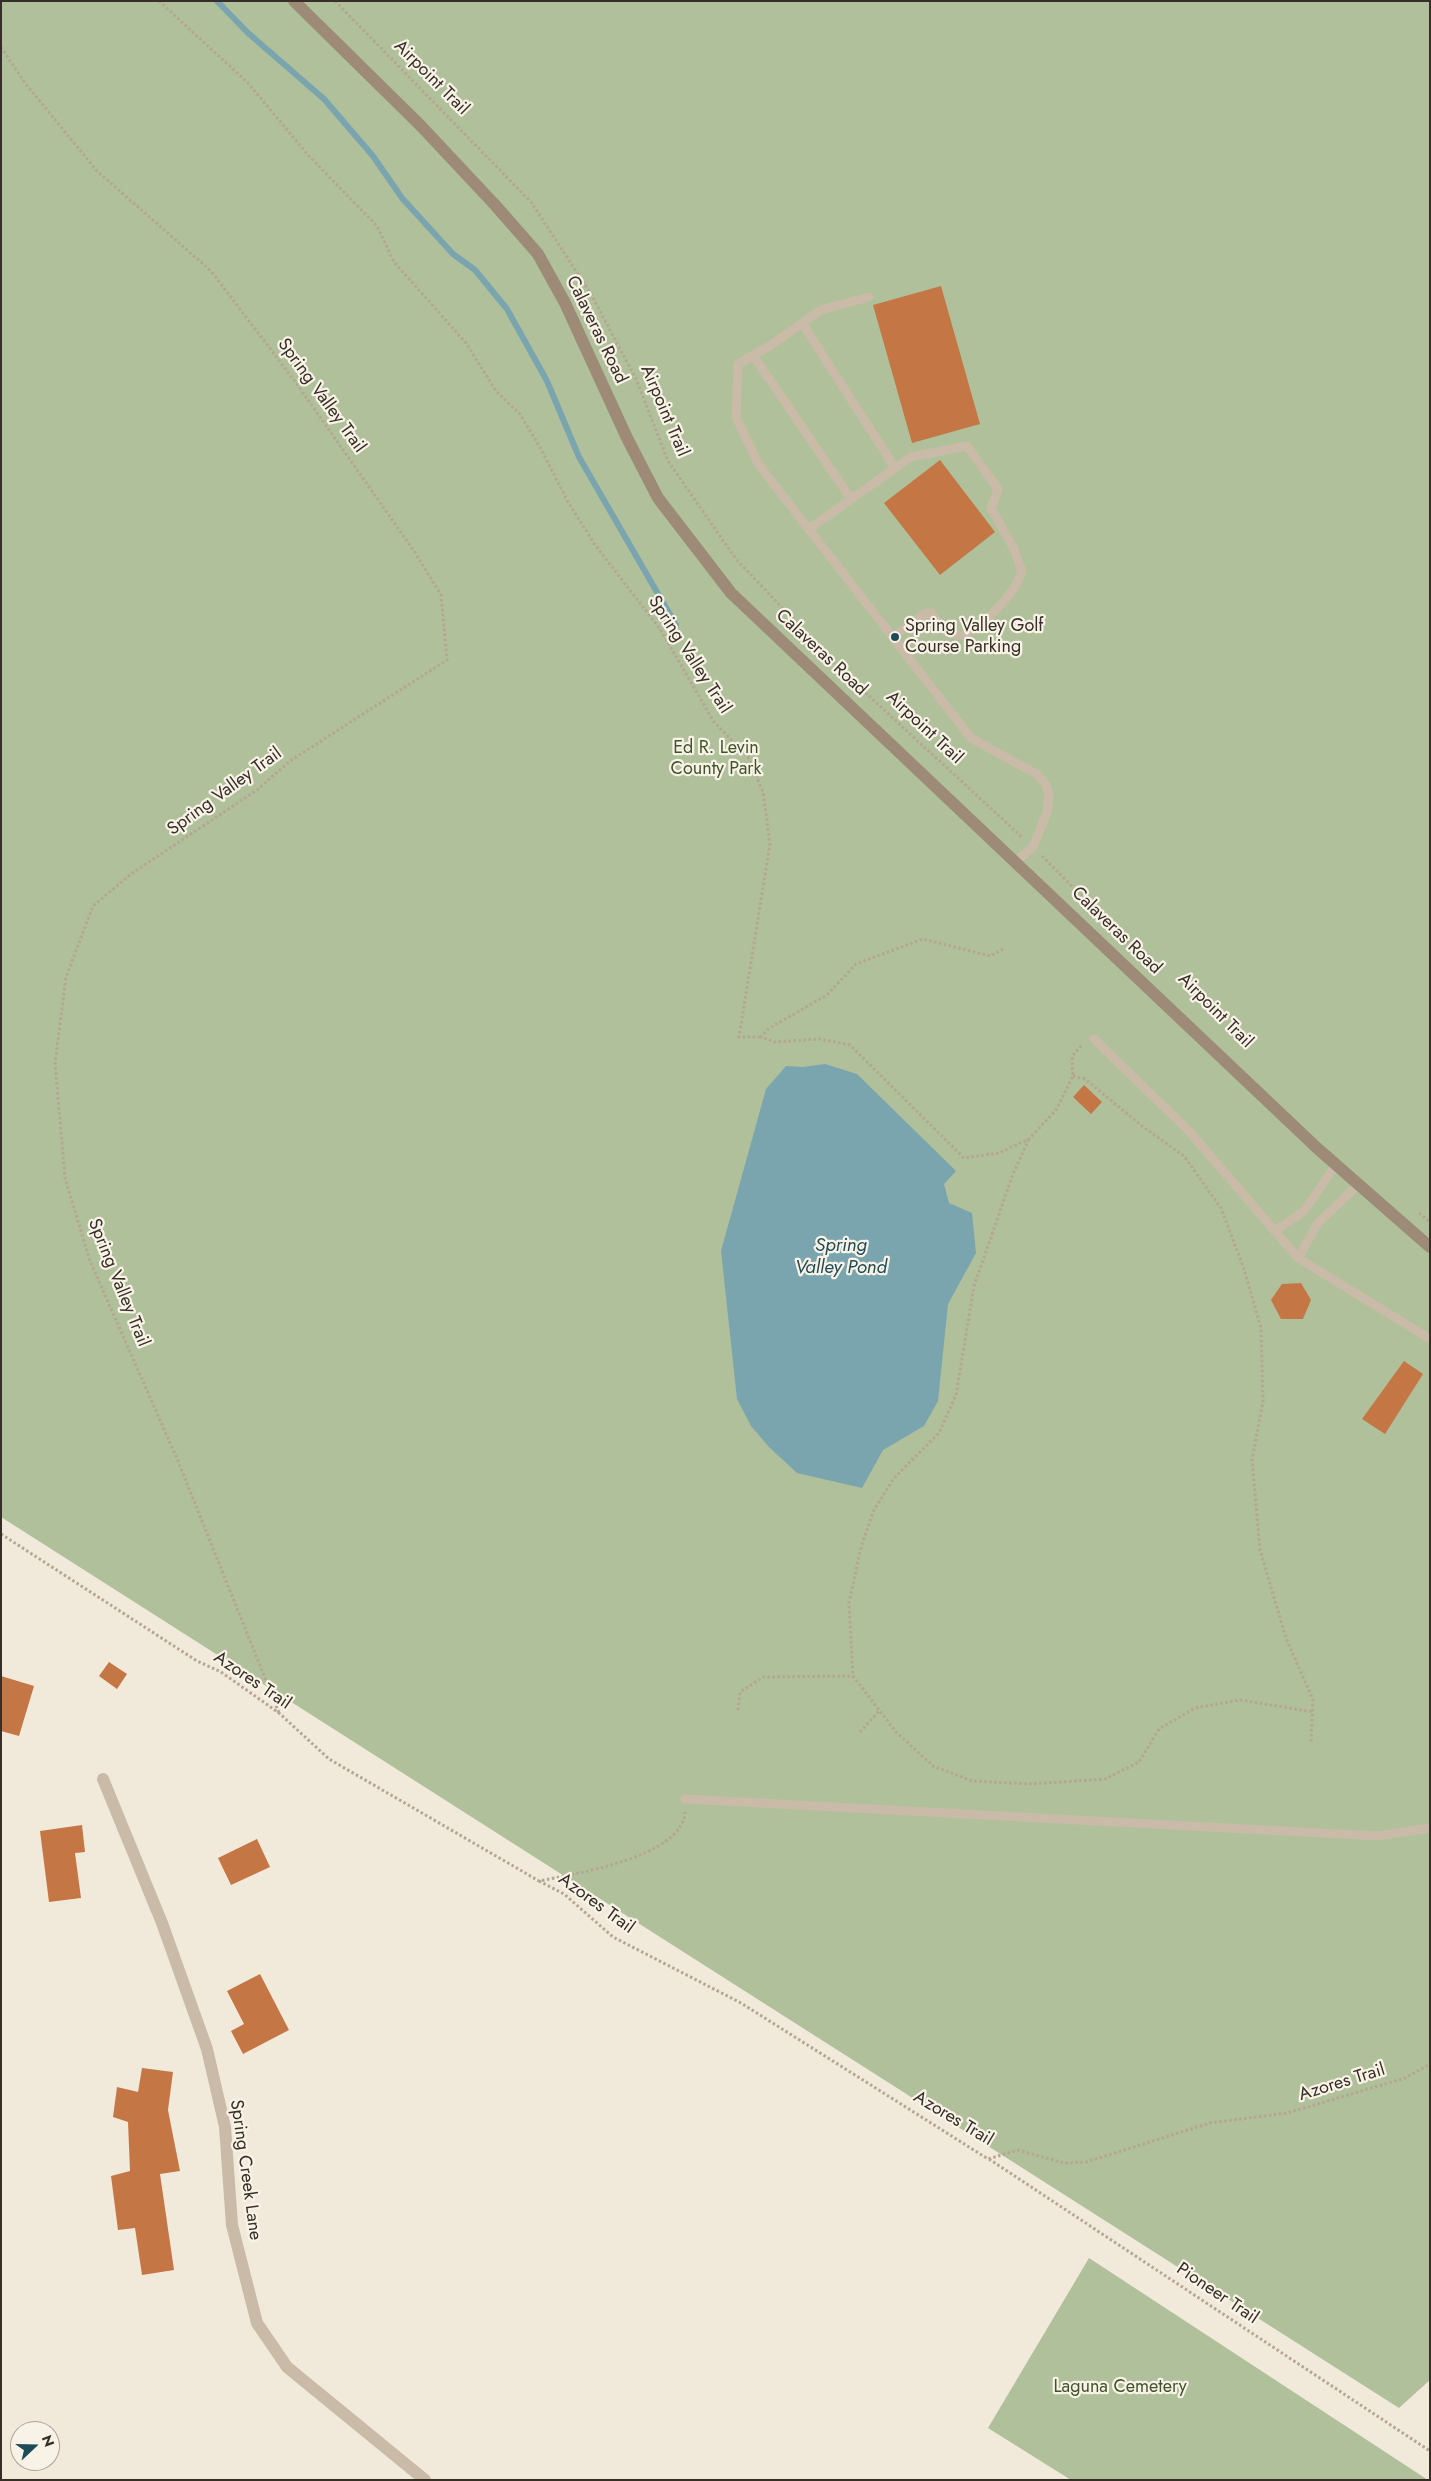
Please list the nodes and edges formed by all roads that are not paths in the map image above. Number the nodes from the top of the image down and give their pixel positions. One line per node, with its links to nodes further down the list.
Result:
1 (294, 1): 9 (street, Calaveras Road)
2 (869, 296): 3 (lane)
3 (802, 323): 4 (lane); 5 (lane)
4 (753, 355): 6 (lane); 7 (lane)
5 (895, 468): 6 (lane); 8 (lane)
6 (851, 500): 7 (lane)
7 (809, 529): 8 (lane)
8 (893, 637): 9 (lane)
9 (1016, 861): 11 (street, Calaveras Road)
10 (1094, 1039): 13 (lane)
11 (1336, 1166): 12 (street, Calaveras Road); 13 (lane)
12 (1358, 1185): 14 (street, Calaveras Road); 15 (lane)
13 (1275, 1231): 15 (lane)
14 (1430, 1247)
15 (1298, 1258): 16 (lane)
16 (1430, 1339)
17 (103, 1778): 20 (street, Spring Creek Lane)
18 (685, 1799): 19 (lane)
19 (1430, 1828)
20 (426, 2480)

